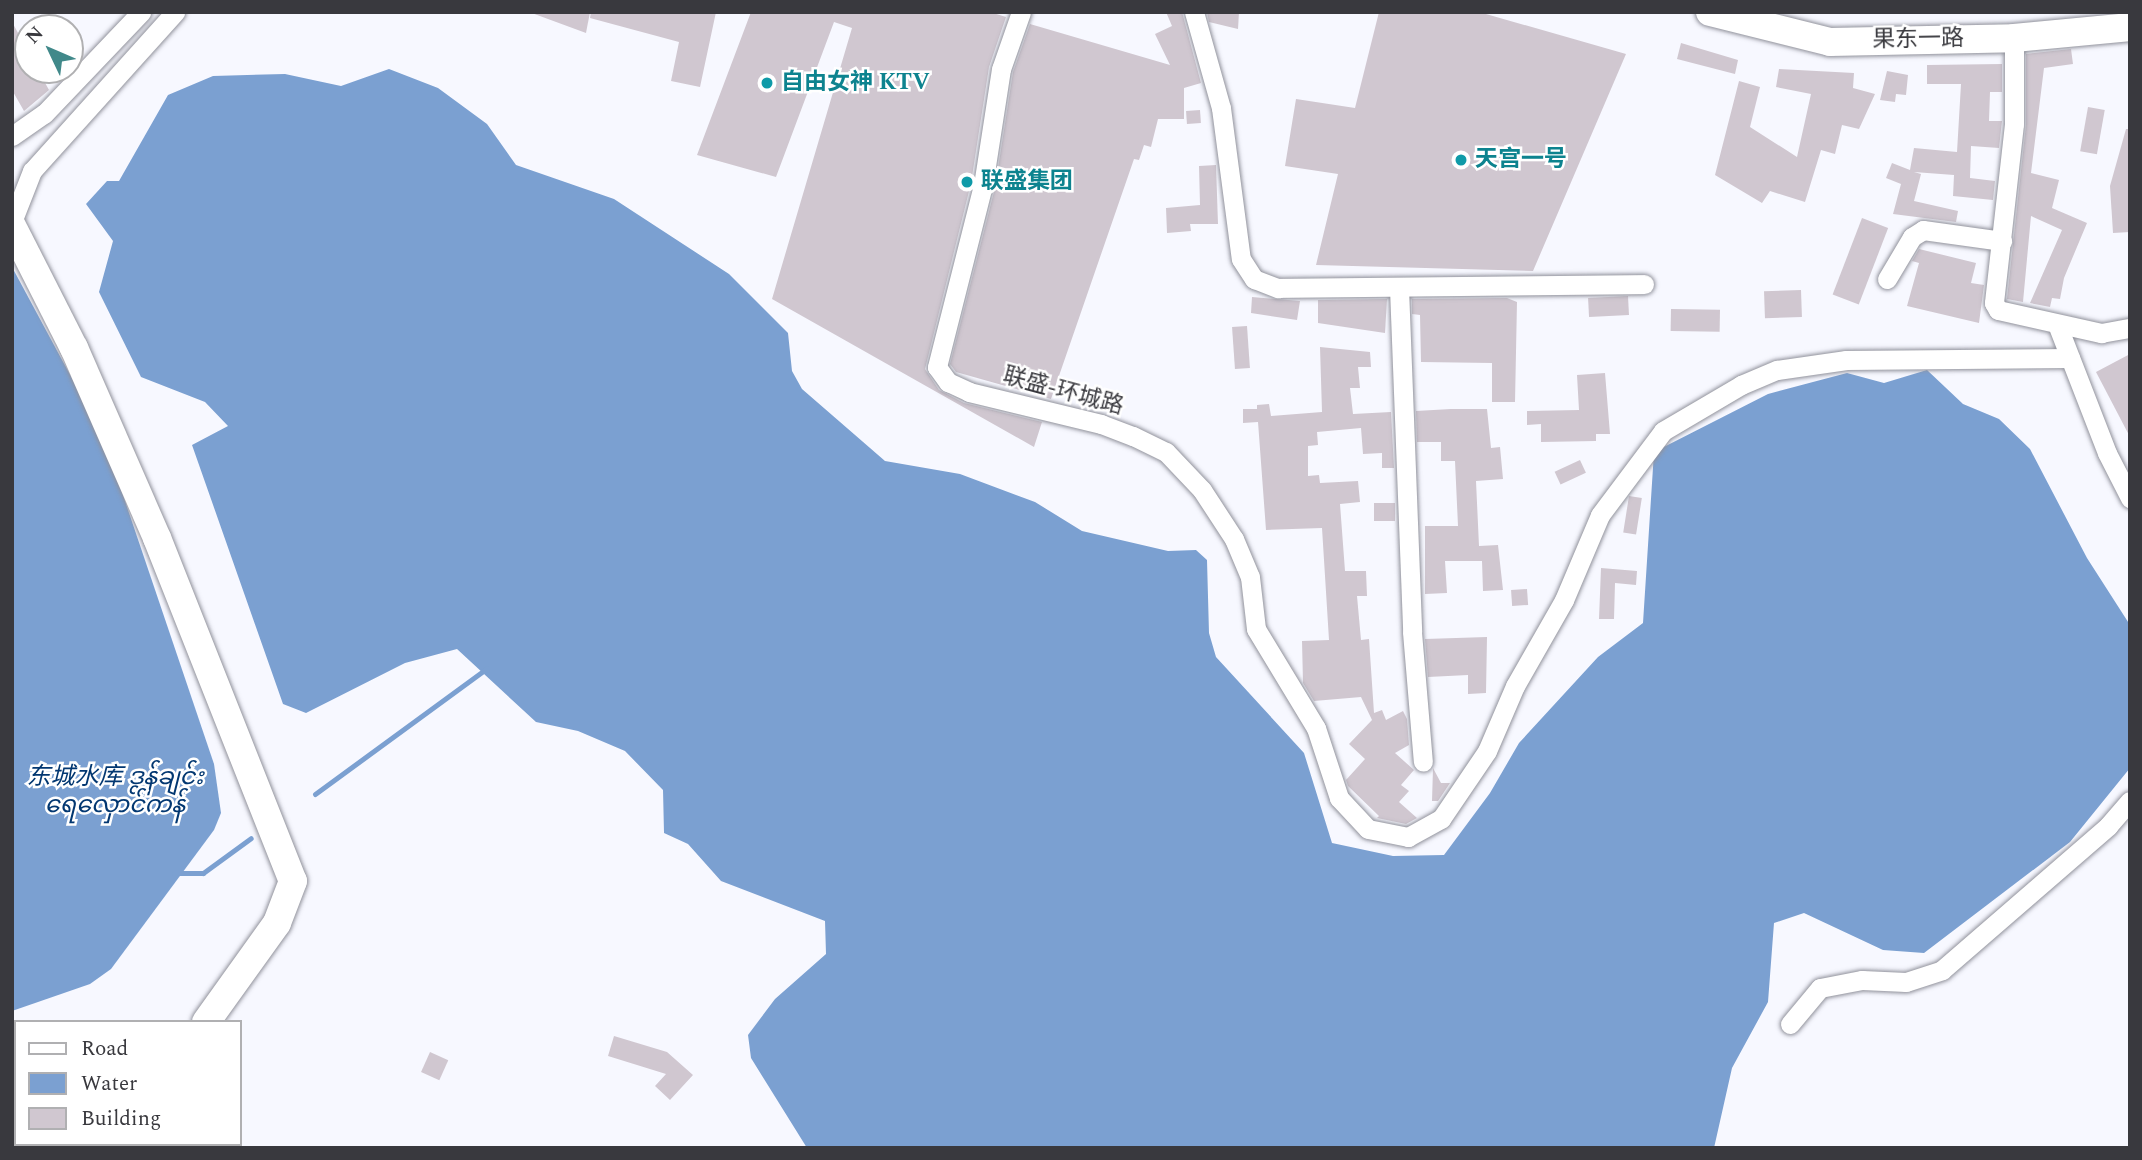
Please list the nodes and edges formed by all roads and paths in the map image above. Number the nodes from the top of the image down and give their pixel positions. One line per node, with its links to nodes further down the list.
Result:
1 (141, 12): 9 (street)
2 (175, 12): 10 (street)
3 (1021, 12): 17 (street, 联盛-环城路)
4 (1194, 12): 14 (street)
5 (1710, 12): 8 (street, 果东一路)
6 (2092, 22): 7 (street, 果东一路); 8 (street, 果东一路)
7 (2130, 27)
8 (2014, 38): 11 (street)
9 (12, 136)
10 (12, 224): 21 (street)
11 (2002, 241): 12 (street); 15 (street)
12 (1887, 279)
13 (1644, 284): 14 (street)
14 (1399, 288): 19 (street)
15 (2057, 324): 16 (street); 17 (street)
16 (2130, 328)
17 (2070, 358): 18 (street)
18 (2130, 498)
19 (1423, 762)
20 (2130, 801): 22 (street)
21 (207, 1020)
22 (1790, 1024)

